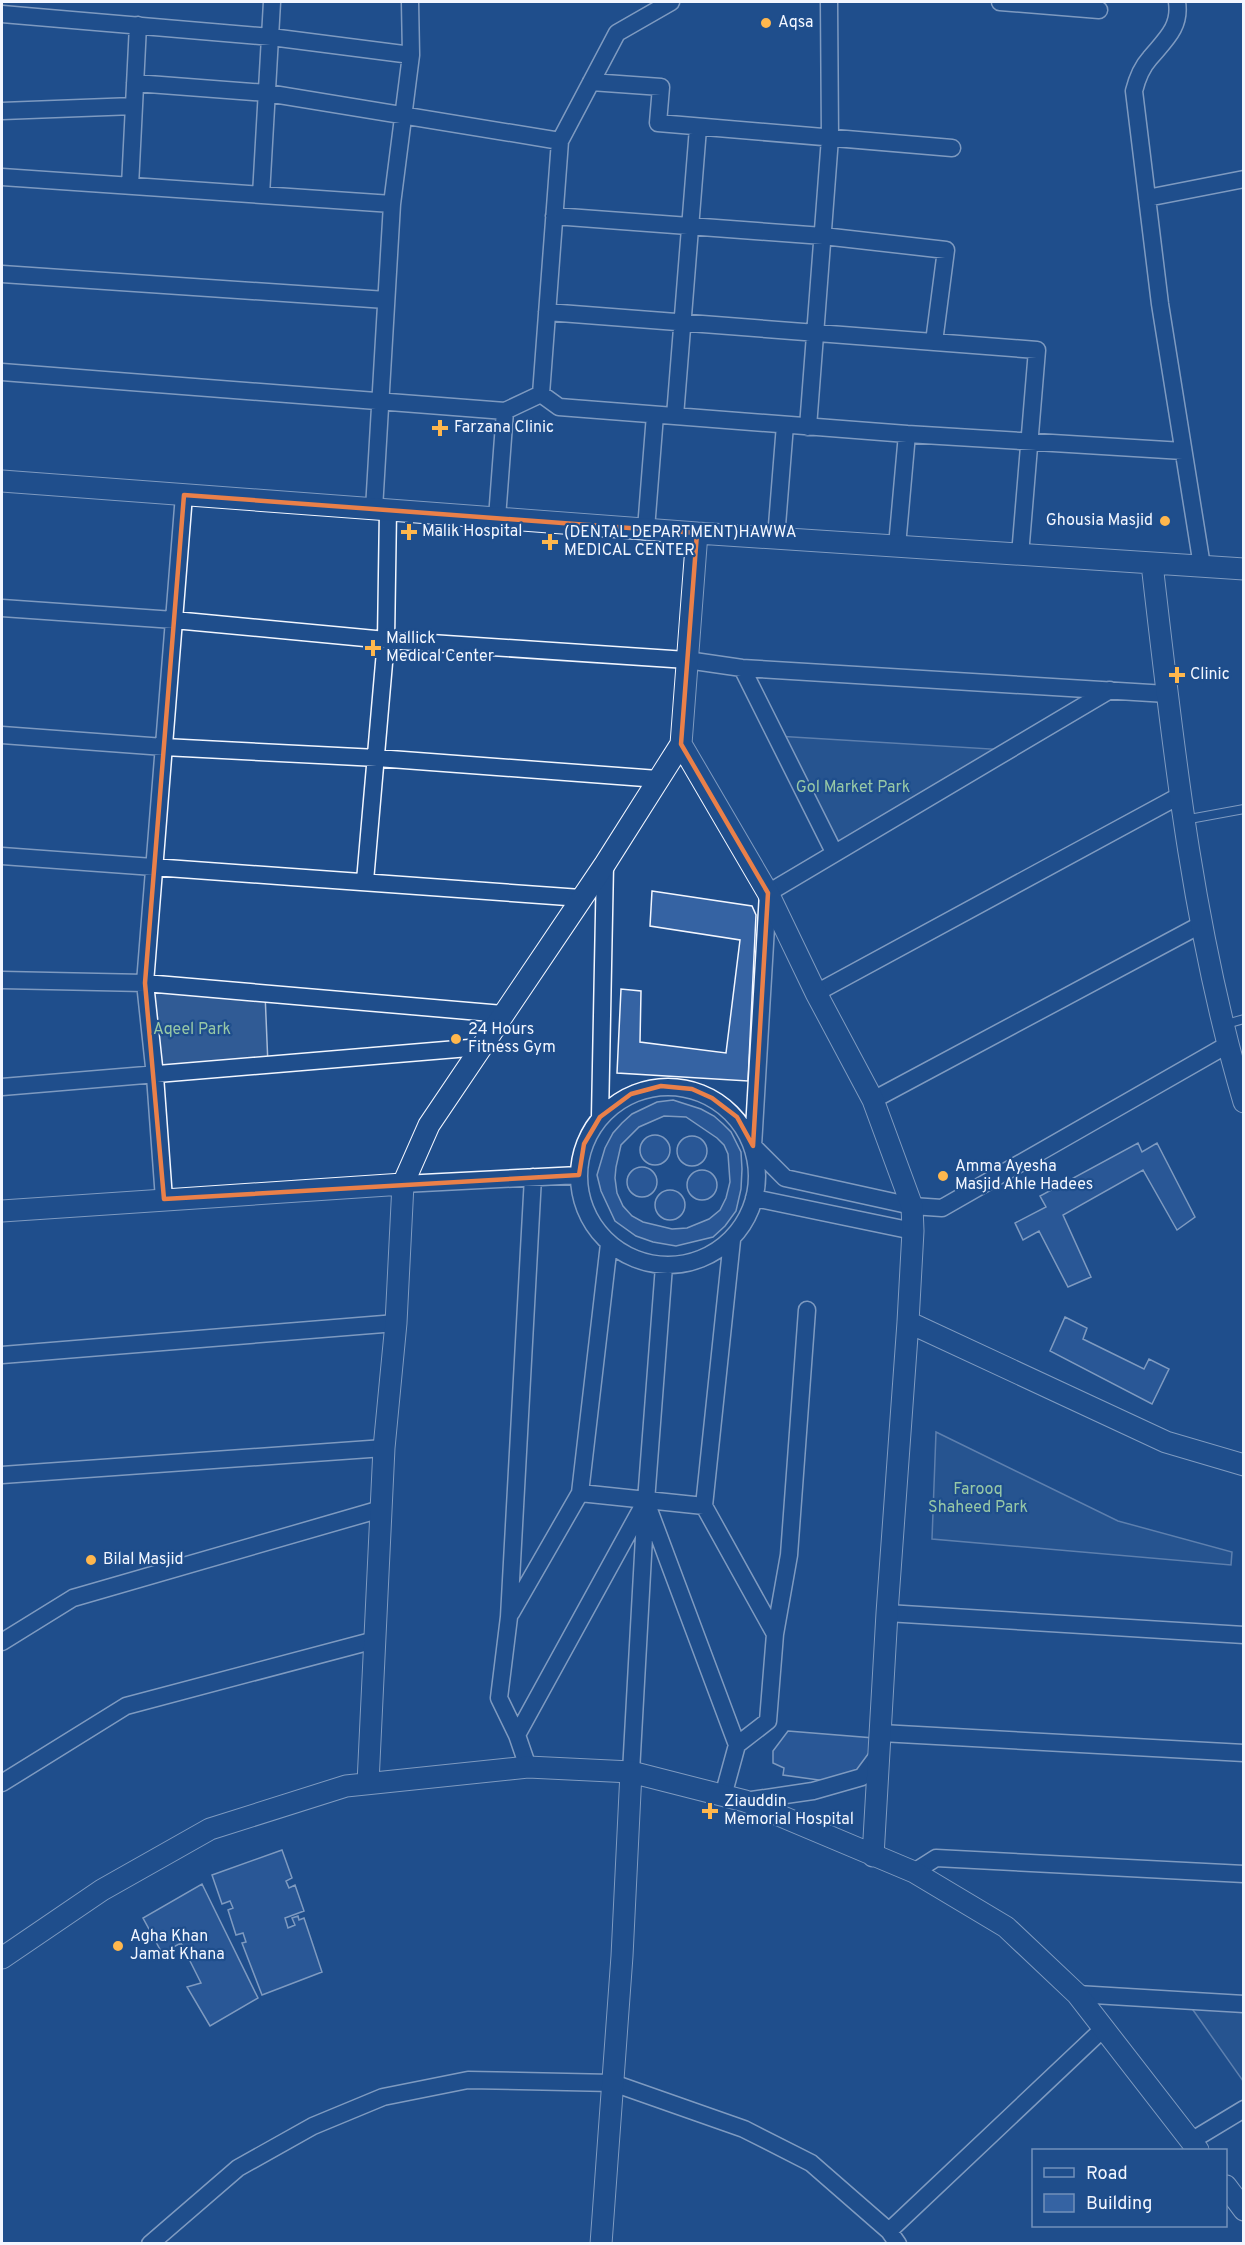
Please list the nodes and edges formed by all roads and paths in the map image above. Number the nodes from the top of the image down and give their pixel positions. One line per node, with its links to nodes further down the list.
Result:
1 (272, 2): 10 (street)
2 (410, 2): 11 (street)
3 (671, 2): 12 (street)
4 (829, 2): 19 (street)
5 (1000, 2): 7 (street)
6 (1177, 2): 26 (street)
7 (1099, 10)
8 (2, 14): 9 (street)
9 (138, 25): 10 (street); 13 (street)
10 (271, 37): 11 (street); 14 (street)
11 (411, 55): 17 (street)
12 (591, 82): 18 (street); 20 (street)
13 (135, 83): 14 (street); 15 (street)
14 (267, 93): 17 (street); 25 (street)
15 (134, 106): 16 (street); 24 (street)
16 (2, 111)
17 (404, 114): 20 (street); 27 (street)
18 (698, 128): 19 (street); 29 (street)
19 (831, 138): 21 (street); 30 (street)
20 (560, 141): 28 (street)
21 (952, 148)
22 (2, 177): 24 (street)
23 (1244, 179): 26 (street)
24 (130, 186): 25 (street)
25 (261, 195): 27 (street)
26 (1147, 198): 47 (street)
27 (392, 204): 32 (street)
28 (554, 216): 29 (street); 33 (street)
29 (689, 226): 30 (street); 34 (street)
30 (823, 236): 35 (street); 36 (street)
31 (2, 274): 32 (street)
32 (386, 300): 39 (street)
33 (547, 312): 34 (street); 38 (street)
34 (682, 322): 35 (street); 42 (street)
35 (816, 333): 36 (street); 44 (street)
36 (934, 342): 46 (street)
37 (2, 372): 39 (street)
38 (541, 394): 40 (street); 41 (street)
39 (380, 401): 40 (street); 50 (street)
40 (504, 411): 51 (street)
41 (655, 415): 42 (street); 52 (street)
42 (675, 416): 43 (street)
43 (785, 425): 44 (street); 54 (street)
44 (808, 427): 45 (street)
45 (907, 434): 46 (street); 55 (street)
46 (1030, 442): 47 (street); 56 (street)
47 (1183, 451): 58 (street)
48 (2, 480): 49 (street)
49 (183, 495): 50 (street); 61 (street)
50 (381, 509): 51 (street); 62 (street)
51 (497, 518): 52 (street)
52 (646, 529): 53 (street)
53 (697, 533): 54 (street); 63 (street)
54 (776, 538): 55 (street)
55 (897, 546): 56 (street)
56 (1020, 555): 57 (street)
57 (1152, 564): 58 (street); 66 (street)
58 (1202, 566): 59 (street)
59 (1244, 569)
60 (2, 608): 61 (street)
61 (174, 620): 62 (street); 69 (street)
62 (386, 640): 63 (street); 70 (street)
63 (687, 660): 64 (street); 68 (street)
64 (742, 668): 65 (street); 75 (street)
65 (1110, 690): 66 (street); 75 (street)
66 (1167, 694): 72 (street)
67 (2, 735): 69 (street)
68 (681, 744): 71 (street); 80 (street)
69 (164, 747): 70 (street); 78 (street)
70 (377, 758): 71 (street); 79 (street)
71 (658, 779): 77 (street)
72 (1179, 796): 74 (street); 85 (street)
73 (1244, 809): 74 (lane)
74 (1184, 820): 82 (street)
75 (834, 852): 80 (street)
76 (2, 856): 78 (street)
77 (605, 864): 81 (street); 94 (street)
78 (154, 868): 79 (street); 84 (street)
79 (365, 881): 81 (street)
80 (768, 892): 85 (street); 95 (street)
81 (581, 898): 86 (street)
82 (1202, 924): 88 (street); 92 (street)
83 (2, 980): 84 (street)
84 (145, 983): 86 (street); 90 (street)
85 (816, 993): 92 (street)
86 (503, 1014): 89 (street)
87 (1244, 1019): 88 (lane)
88 (1225, 1035): 93 (street); 101 (street)
89 (481, 1047): 90 (street); 98 (street)
90 (155, 1076): 91 (street); 100 (street)
91 (2, 1087)
92 (873, 1100): 101 (street)
93 (1244, 1102)
94 (600, 1117): 95 (street); 96 (street)
95 (753, 1146): 99 (street); 101 (street)
96 (579, 1175): 97 (street); 105 (street)
97 (533, 1177): 98 (street); 119 (street)
98 (404, 1184): 100 (street); 109 (street)
99 (754, 1198): 103 (street); 104 (street)
100 (164, 1199): 102 (street)
101 (912, 1206): 103 (street)
102 (2, 1211)
103 (913, 1232): 108 (street)
104 (732, 1240): 106 (street); 116 (street)
105 (609, 1244): 106 (street); 114 (street)
106 (663, 1266): 115 (street)
107 (807, 1310): 120 (street)
108 (908, 1322): 112 (street); 118 (street)
109 (396, 1323): 110 (street); 111 (street)
110 (2, 1355)
111 (384, 1448): 113 (street); 117 (street)
112 (1244, 1465)
113 (2, 1475)
114 (580, 1493): 115 (street); 119 (street)
115 (646, 1501): 116 (street); 125 (street); 126 (street); 130 (street)
116 (704, 1506): 120 (street)
117 (381, 1509): 122 (street); 123 (street)
118 (887, 1613): 121 (street); 124 (street)
119 (509, 1617): 125 (street)
120 (775, 1634): 126 (street)
121 (1244, 1635)
122 (375, 1640): 131 (street); 132 (street)
123 (2, 1642)
124 (880, 1733): 127 (street); 128 (street)
125 (517, 1735): 129 (street)
126 (736, 1745): 133 (street)
127 (1244, 1753)
128 (879, 1754): 134 (street); 135 (street)
129 (528, 1767): 130 (street); 132 (street)
130 (631, 1772): 133 (street); 142 (street)
131 (2, 1783)
132 (368, 1784): 138 (street)
133 (723, 1796): 134 (street)
134 (745, 1802): 135 (street)
135 (873, 1856): 136 (street)
136 (914, 1872): 137 (street); 139 (street)
137 (1244, 1874)
138 (2, 1958)
139 (1077, 1994): 140 (street); 141 (street)
140 (1244, 2004)
141 (1104, 2028): 144 (street); 147 (street)
142 (613, 2083): 147 (street); 148 (street); 149 (street)
143 (1244, 2109): 144 (street)
144 (1195, 2146)
145 (1227, 2187): 146 (street)
146 (1244, 2210)
147 (893, 2237)
148 (150, 2244)
149 (601, 2244)

